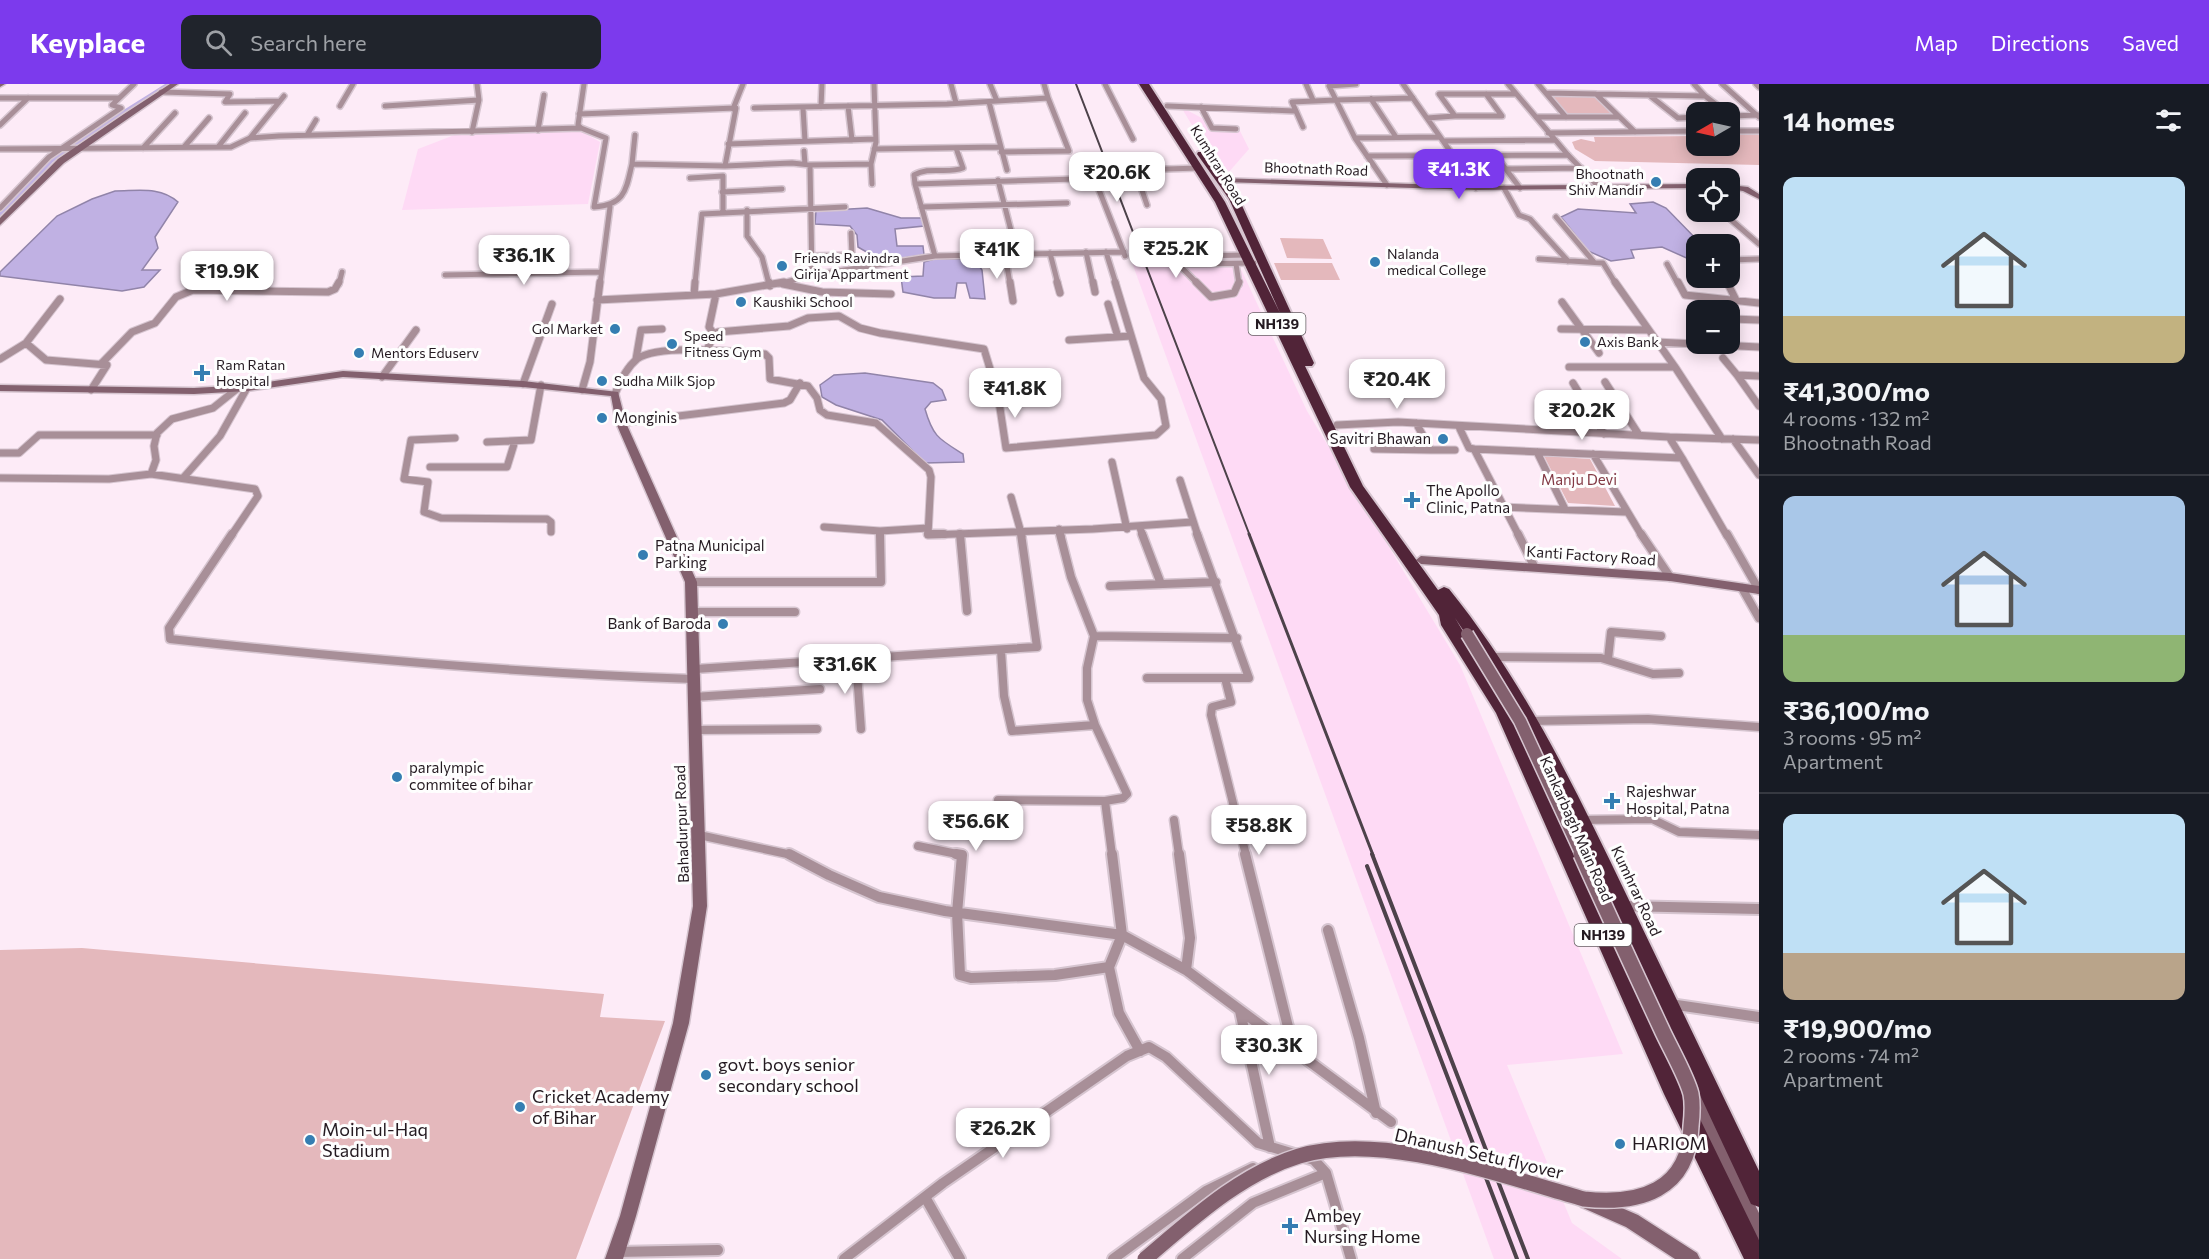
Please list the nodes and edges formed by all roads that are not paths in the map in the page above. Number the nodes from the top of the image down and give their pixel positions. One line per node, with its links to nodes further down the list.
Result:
1 (134, 84): 35 (street)
2 (176, 84): 25 (street)
3 (353, 84): 46 (street)
4 (477, 84): 39 (street)
5 (584, 84): 59 (street)
6 (743, 84): 55 (street)
7 (822, 84): 51 (street)
8 (874, 84): 47 (street)
9 (951, 84): 45 (street)
10 (990, 84): 42 (street)
11 (1044, 84): 36 (street)
12 (1105, 84): 87 (street)
13 (1144, 84): 112 (highway, Kumhrar Road / NH139)
14 (1154, 84): 50 (highway, Kumhrar Road / NH139)
15 (1306, 84): 40 (street)
16 (1356, 84): 23 (street)
17 (1403, 84): 38 (street)
18 (1508, 84): 28 (street)
19 (1538, 84): 26 (street)
20 (1694, 84): 32 (street)
21 (1722, 84): 62 (street)
22 (1755, 84): 24 (street)
23 (1330, 85): 41 (street)
24 (1759, 87)
25 (161, 92): 84 (street); 99 (street)
26 (1546, 93): 29 (street); 64 (street)
27 (1486, 94): 28 (street); 61 (street); 61 (street)
28 (1516, 94): 63 (street)
29 (1596, 94): 30 (street); 65 (street)
30 (1649, 94): 32 (street); 68 (street)
31 (544, 95): 74 (street)
32 (1705, 96): 44 (street)
33 (0, 98): 34 (street)
34 (28, 98): 35 (street); 70 (street)
35 (118, 98): 98 (street)
36 (1048, 98): 42 (street); 101 (street)
37 (1371, 99): 38 (street); 41 (street); 83 (street)
38 (1413, 99): 67 (street)
39 (479, 100): 48 (street); 78 (street)
40 (1313, 100): 41 (street); 56 (street)
41 (1336, 100): 85 (street)
42 (997, 101): 43 (street)
43 (989, 102): 45 (street); 101 (street)
44 (1713, 102)
45 (956, 103): 47 (street)
46 (340, 105)
47 (873, 105): 49 (street); 86 (street)
48 (385, 106)
49 (848, 106): 51 (street); 89 (street)
50 (1167, 106): 52 (street); 119 (highway, Kumhrar Road / NH139)
51 (821, 107): 54 (street)
52 (1201, 107): 56 (street); 73 (street)
53 (754, 108): 54 (street)
54 (803, 108): 91 (street)
55 (733, 109): 59 (street); 92 (street)
56 (1294, 111): 71 (street)
57 (175, 113): 95 (street)
58 (245, 113): 94 (street)
59 (579, 114): 72 (street)
60 (1740, 115): 62 (street)
61 (1455, 116): 67 (street)
62 (1758, 116)
63 (1536, 117): 64 (street); 80 (street)
64 (1566, 117): 65 (street)
65 (1619, 117): 79 (street)
66 (209, 118): 93 (street)
67 (1427, 118): 88 (street)
68 (1686, 118)
69 (316, 120): 81 (street)
70 (0, 124)
71 (1303, 127)
72 (581, 128): 74 (street); 135 (street)
73 (1236, 129)
74 (538, 130): 78 (street)
75 (1686, 131): 79 (street)
76 (1740, 131): 77 (street)
77 (1759, 131)
78 (472, 132): 81 (street)
79 (1635, 132): 80 (street)
80 (1548, 133): 90 (street)
81 (307, 135): 84 (street)
82 (635, 135): 108 (street)
83 (1396, 137): 85 (street); 88 (street)
84 (250, 138): 94 (street)
85 (1355, 138): 104 (street)
86 (875, 139): 89 (street); 100 (street)
87 (1133, 139)
88 (1442, 139): 90 (street); 105 (street)
89 (852, 140): 91 (street)
90 (1555, 140): 103 (street)
91 (805, 141): 92 (street)
92 (728, 144): 111 (street)
93 (184, 147): 94 (street); 95 (street)
94 (218, 147)
95 (142, 148): 99 (street)
96 (956, 148): 100 (street); 101 (street); 121 (street)
97 (0, 149): 98 (street)
98 (61, 149): 99 (street); 138 (street)
99 (74, 149): 144 (street)
100 (874, 149): 110 (street)
101 (1000, 149): 115 (street)
102 (804, 151): 109 (street)
103 (1568, 155): 106 (street); 114 (street)
104 (1367, 156): 105 (street); 122 (street)
105 (1455, 156): 106 (street); 124 (street)
106 (1496, 156): 113 (street)
107 (1086, 157): 116 (street)
108 (632, 164): 111 (street); 135 (street)
109 (808, 165): 110 (street); 111 (street); 139 (street)
110 (872, 165): 120 (street)
111 (725, 166)
112 (1199, 168): 134 (street); 159 (highway, Kumhrar Road / NH139)
113 (1506, 168): 114 (street); 126 (street)
114 (1581, 168): 127 (street)
115 (1007, 170)
116 (1092, 171): 118 (street); 148 (street)
117 (690, 178): 130 (street)
118 (998, 180): 121 (street); 133 (street)
119 (1222, 180): 122 (street, Bhootnath Road); 159 (highway, Kumhrar Road / NH139)
120 (872, 184)
121 (915, 184): 137 (street)
122 (1387, 185): 124 (street, Bhootnath Road)
123 (1686, 187): 127 (street, Bhootnath Road)
124 (1476, 188): 125 (street, Bhootnath Road)
125 (1504, 188): 126 (street, Bhootnath Road); 160 (street)
126 (1520, 188): 127 (street, Bhootnath Road)
127 (1600, 188)
128 (1740, 188): 131 (street)
129 (782, 189): 130 (street)
130 (722, 192): 141 (street)
131 (1759, 197)
132 (1067, 203): 133 (street)
133 (1005, 205): 137 (street); 151 (street)
134 (1147, 205)
135 (610, 207): 165 (street)
136 (845, 207): 139 (street)
137 (921, 207): 154 (street)
138 (0, 208)
139 (811, 208): 140 (street); 153 (street)
140 (747, 210): 141 (street); 169 (street)
141 (723, 213): 175 (street)
142 (1556, 217): 161 (street)
143 (1734, 222): 146 (street)
144 (0, 223)
145 (851, 233): 152 (street)
146 (1759, 243)
147 (1086, 252): 148 (street); 149 (street); 171 (street)
148 (1106, 252): 193 (street)
149 (1050, 253): 151 (street); 172 (street)
150 (1005, 254): 151 (street); 154 (street); 179 (street)
151 (1017, 254)
152 (852, 255): 153 (street); 163 (street)
153 (812, 256): 167 (street)
154 (935, 256): 163 (street)
155 (1160, 257): 159 (street)
156 (1539, 259): 160 (street)
157 (1759, 259): 158 (street)
158 (1740, 260)
159 (1248, 261): 159 (street); 223 (highway, Kumhrar Road / NH139); 250 (highway, Kumhrar Road / NH139)
160 (1568, 261): 161 (street)
161 (1594, 262): 191 (street)
162 (1668, 264): 178 (street)
163 (858, 268): 167 (street)
164 (342, 272): 204 (street)
165 (602, 272): 166 (street); 177 (street)
166 (445, 275)
167 (812, 275): 168 (street)
168 (783, 284): 169 (street); 174 (street)
169 (770, 286): 173 (street)
170 (1730, 288): 178 (street)
171 (1095, 292)
172 (1060, 293)
173 (716, 294): 175 (street); 192 (street)
174 (891, 294)
175 (694, 295): 177 (street)
176 (60, 299): 197 (street)
177 (597, 300): 218 (street)
178 (1736, 300)
179 (1013, 301)
180 (1740, 301): 182 (street)
181 (1562, 302): 190 (street)
182 (1759, 303)
183 (552, 304): 213 (street)
184 (1108, 304): 194 (street)
185 (1740, 319): 186 (street)
186 (1759, 320)
187 (662, 329): 203 (street)
188 (1561, 329): 190 (street)
189 (416, 330): 209 (street)
190 (1582, 330): 191 (street); 200 (street)
191 (1648, 330): 196 (street)
192 (714, 334): 193 (street); 199 (street)
193 (1131, 336): 194 (street)
194 (1118, 337): 195 (street)
195 (1069, 340)
196 (1656, 342): 198 (street); 206 (street)
197 (26, 343): 202 (street); 204 (street)
198 (1759, 347)
199 (707, 350): 203 (street); 211 (street)
200 (1599, 353)
201 (1724, 358): 207 (street)
202 (0, 359)
203 (636, 359): 219 (street)
204 (101, 364): 217 (street)
205 (1569, 367): 206 (street)
206 (1675, 367): 230 (street)
207 (1737, 375): 208 (street); 220 (street)
208 (1759, 376)
209 (382, 378): 213 (street); 216 (street)
210 (1605, 382): 227 (street)
211 (800, 383): 221 (street); 257 (street)
212 (1573, 383): 225 (street)
213 (523, 384): 214 (street)
214 (541, 385): 218 (street); 233 (street)
215 (0, 387): 217 (street)
216 (243, 388): 217 (street); 226 (street); 247 (street)
217 (91, 390)
218 (582, 390): 219 (street)
219 (615, 394): 221 (street, Bahadurpur Road)
220 (1759, 406)
221 (621, 423): 268 (street, Bahadurpur Road)
222 (1416, 423): 223 (street); 224 (street); 237 (street)
223 (1337, 425): 250 (highway, Kumhrar Road / NH139)
224 (1457, 427): 225 (street); 236 (street)
225 (1604, 434): 227 (street)
226 (157, 435): 240 (street); 245 (street)
227 (1639, 435): 228 (street)
228 (1670, 437): 230 (street); 242 (street)
229 (455, 438): 263 (street)
230 (1722, 439): 231 (street)
231 (1733, 439): 232 (street); 246 (street)
232 (1759, 440)
233 (515, 441): 234 (street); 244 (street)
234 (488, 442)
235 (1374, 449): 237 (street)
236 (1474, 449): 239 (street); 252 (street)
237 (1431, 450): 238 (street)
238 (1455, 450)
239 (1537, 452): 241 (street); 253 (street)
240 (0, 453)
241 (1593, 454): 242 (street); 254 (street)
242 (1682, 458): 273 (street)
243 (1112, 462): 260 (street)
244 (430, 467)
245 (151, 474): 247 (street); 248 (street)
246 (1759, 476)
247 (184, 477): 287 (street)
248 (0, 478)
249 (1180, 480): 255 (street)
250 (1363, 487): 265 (highway, NH139); 278 (highway, Kumhrar Road / NH139)
251 (1011, 497): 262 (street)
252 (1502, 507): 253 (street); 266 (street)
253 (1565, 509): 254 (street)
254 (1626, 512): 267 (street)
255 (1192, 522): 258 (street); 269 (street)
256 (824, 527): 261 (street)
257 (928, 528): 261 (street); 264 (street)
258 (1140, 528): 260 (street); 270 (street)
259 (1059, 529): 260 (street); 262 (street); 279 (street)
260 (1127, 529)
261 (880, 531): 268 (street)
262 (1021, 531): 264 (street); 282 (street)
263 (551, 532)
264 (960, 534): 274 (street)
265 (1421, 560): 266 (street, Kanti Factory Road); 278 (highway, NH139)
266 (1534, 566): 267 (street, Kanti Factory Road)
267 (1670, 577): 272 (street, Kanti Factory Road)
268 (691, 582): 275 (street, Bahadurpur Road)
269 (1216, 582): 270 (street); 281 (street)
270 (1161, 584): 271 (street)
271 (1110, 586)
272 (1742, 588): 273 (street, Kanti Factory Road); 277 (street)
273 (1759, 590)
274 (967, 611)
275 (692, 612): 276 (street); 287 (street, Bahadurpur Road)
276 (795, 612)
277 (1759, 618)
278 (1460, 623): 283 (highway, Kumhrar Road / NH139); 317 (street, bridge); 336 (highway, Kankarbagh Main Road / NH139)
279 (1094, 636): 281 (street); 293 (street)
280 (1661, 636): 285 (street)
281 (1236, 638): 289 (street)
282 (1001, 650): 284 (street); 293 (street)
283 (1494, 657): 285 (street); 292 (highway, Kumhrar Road / NH139)
284 (856, 659): 287 (street); 296 (street)
285 (1608, 659): 286 (street)
286 (1679, 673)
287 (694, 674): 291 (street, Bahadurpur Road)
288 (1147, 678): 289 (street)
289 (1225, 678): 316 (street)
290 (820, 689): 291 (street)
291 (693, 697): 297 (street, Bahadurpur Road)
292 (1531, 721): 294 (street); 300 (highway, Kumhrar Road / NH139)
293 (1095, 725): 299 (street)
294 (1759, 727)
295 (817, 729): 297 (street)
296 (861, 729)
297 (695, 730): 302 (street, Bahadurpur Road)
298 (998, 800): 299 (street)
299 (1105, 801): 309 (street)
300 (1581, 819): 303 (street); 305 (highway, Kumhrar Road / NH139)
301 (1174, 820): 311 (street)
302 (699, 835): 307 (street); 328 (street, Bahadurpur Road)
303 (1759, 835)
304 (918, 846): 307 (street)
305 (1622, 906): 306 (street); 312 (highway, Kumhrar Road / NH139)
306 (1759, 909)
307 (957, 913): 309 (street); 310 (street)
308 (1328, 930): 318 (street)
309 (1122, 935): 310 (street); 311 (street)
310 (1109, 967): 315 (street)
311 (1186, 970): 313 (street)
312 (1668, 1004): 314 (street); 323 (highway, Kumhrar Road / NH139)
313 (1240, 1011): 316 (street); 320 (street)
314 (1759, 1017)
315 (1140, 1051): 320 (street); 324 (street)
316 (1294, 1051): 318 (street)
317 (1691, 1094): 325 (street, bridge); 326 (street)
318 (1376, 1113): 319 (street)
319 (1391, 1122)
320 (1270, 1148): 321 (street)
321 (1286, 1153): 322 (street); 331 (street)
322 (1326, 1173): 333 (street); 334 (street)
323 (1759, 1196)
324 (925, 1197): 329 (street); 330 (street)
325 (1584, 1199): 332 (street, Dhanush Setu flyover, bridge); 335 (street)
326 (1759, 1231)
327 (718, 1250): 328 (street)
328 (615, 1255)
329 (844, 1259)
330 (960, 1259)
331 (1113, 1259)
332 (1145, 1259)
333 (1182, 1259)
334 (1351, 1259)
335 (1691, 1259)
336 (1756, 1259)

